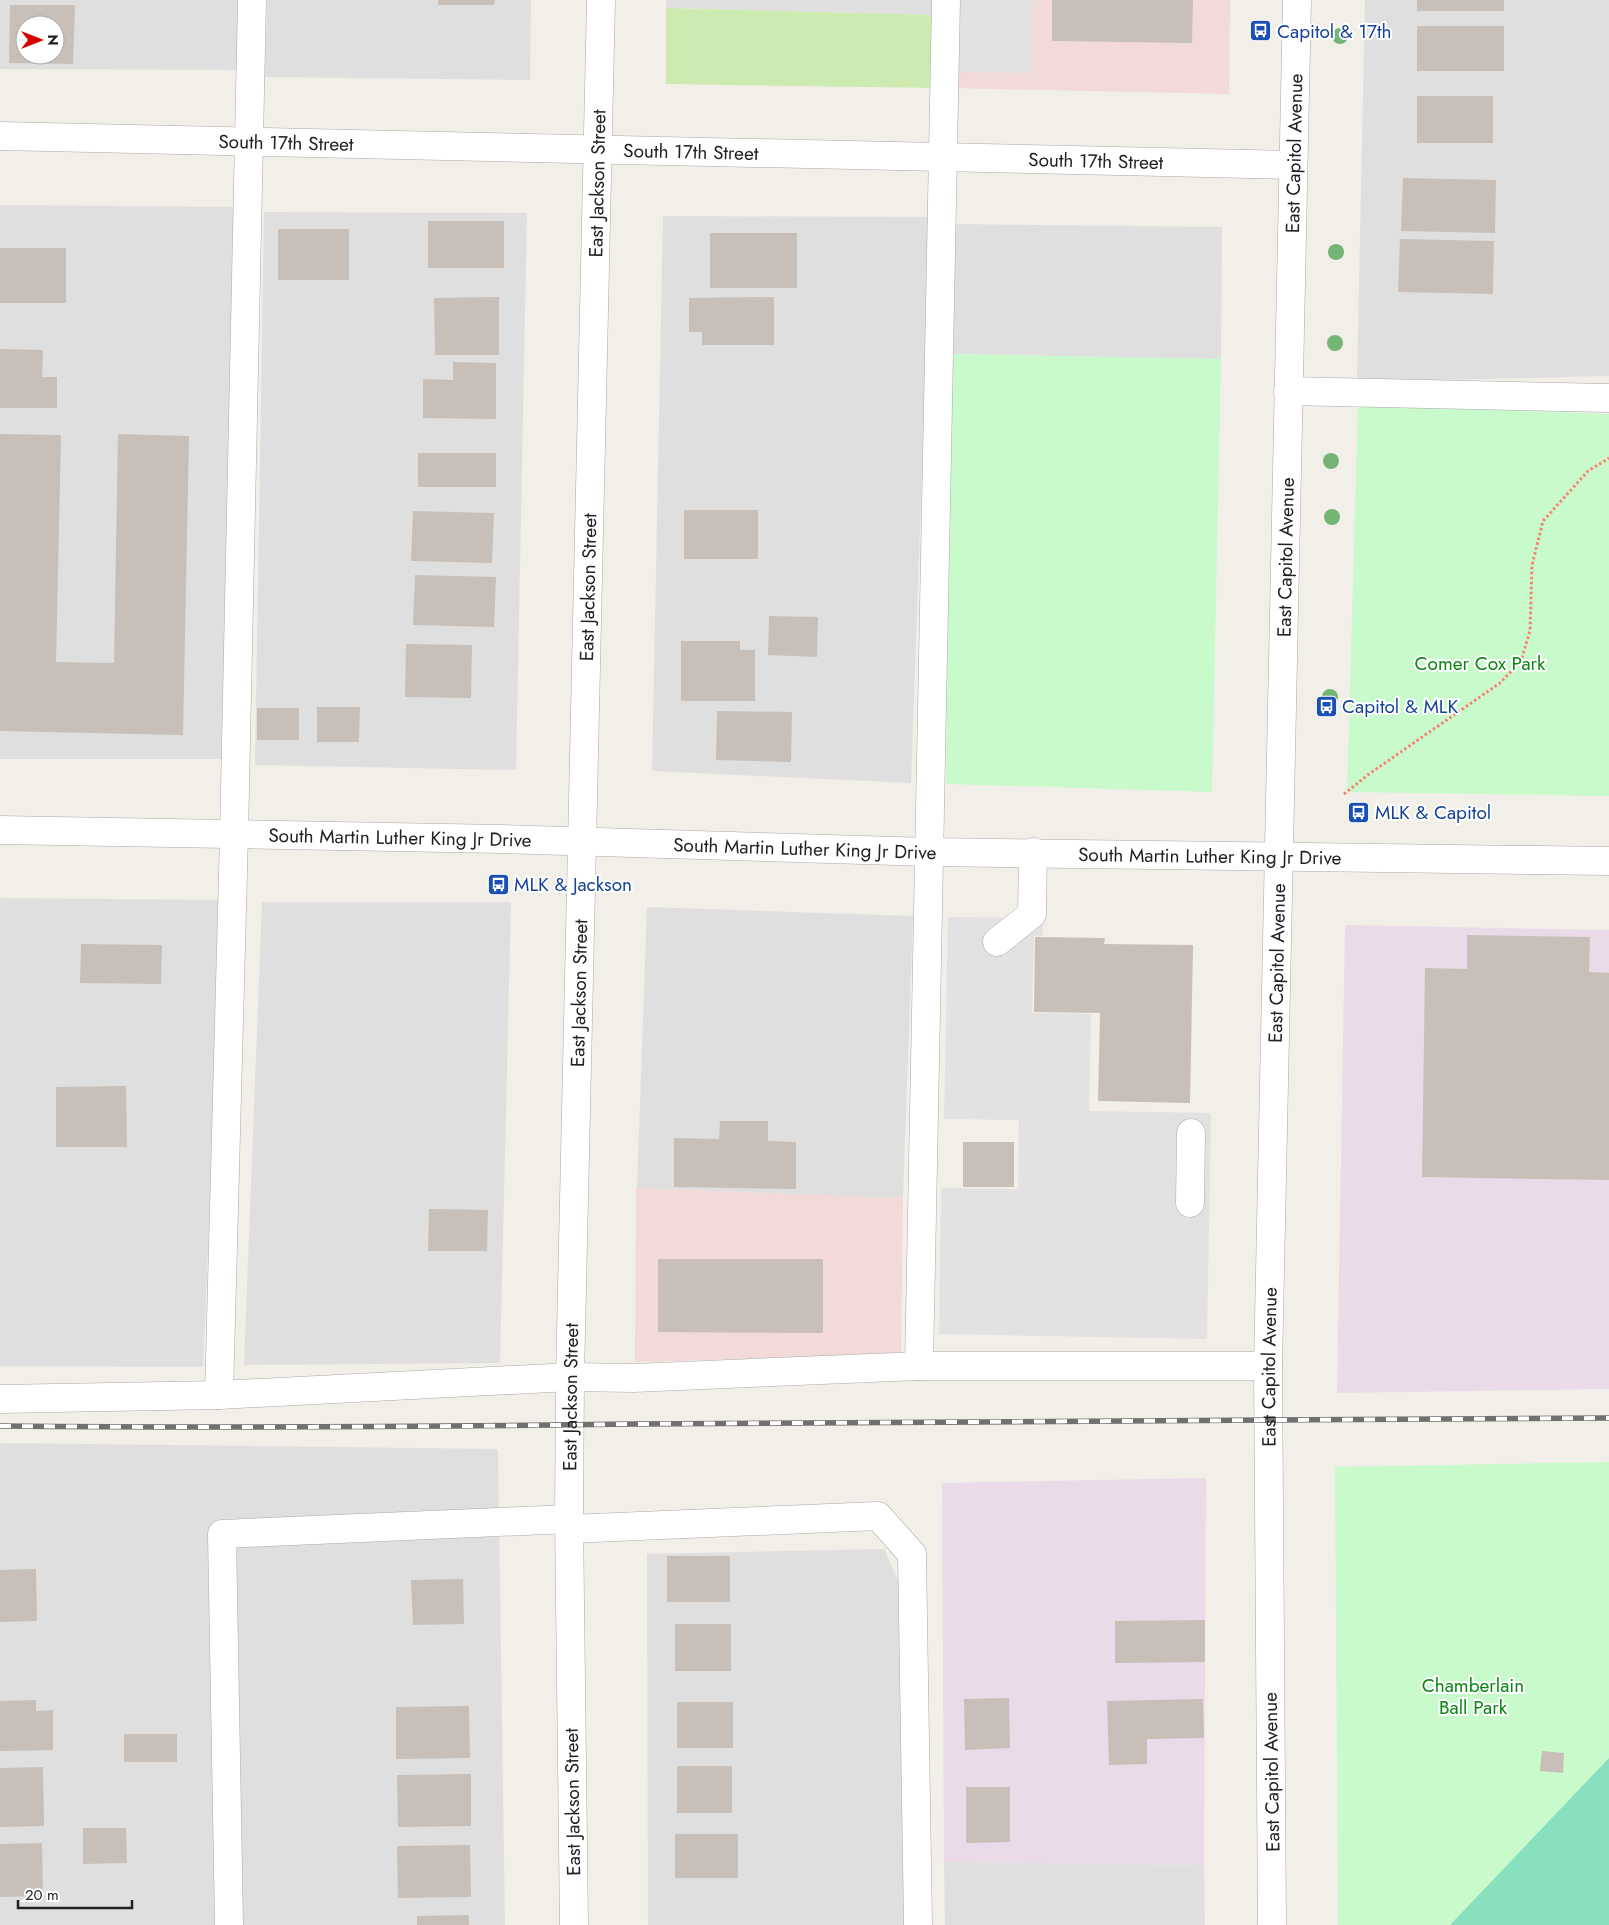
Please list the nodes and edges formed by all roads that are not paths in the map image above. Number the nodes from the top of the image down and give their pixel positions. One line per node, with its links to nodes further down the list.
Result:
1 (252, 0): 6 (street)
2 (601, 0): 7 (street, East Jackson Street)
3 (946, 0): 8 (street)
4 (1296, 0): 9 (street, East Capitol Avenue)
5 (0, 136): 6 (street, South 17th Street)
6 (249, 140): 7 (street, South 17th Street); 13 (street)
7 (597, 148): 8 (street, South 17th Street); 14 (street, East Jackson Street)
8 (941, 156): 9 (street, South 17th Street); 15 (street)
9 (1293, 164): 10 (street, East Capitol Avenue)
10 (1288, 391): 11 (street); 17 (street, East Capitol Avenue)
11 (1609, 398)
12 (0, 830): 13 (street, South Martin Luther King Jr Drive)
13 (234, 835): 14 (street, South Martin Luther King Jr Drive); 25 (street)
14 (582, 841): 15 (street, South Martin Luther King Jr Drive); 24 (street, East Jackson Street)
15 (929, 852): 16 (street, South Martin Luther King Jr Drive); 22 (street)
16 (1033, 852): 17 (street, South Martin Luther King Jr Drive); 19 (street)
17 (1279, 855): 18 (street, South Martin Luther King Jr Drive); 23 (street, East Capitol Avenue)
18 (1609, 861)
19 (997, 942)
20 (1191, 1133): 21 (street)
21 (1190, 1203)
22 (919, 1366): 23 (street); 24 (street)
23 (1268, 1366): 31 (street, East Capitol Avenue)
24 (570, 1377): 25 (street); 27 (street, East Jackson Street)
25 (218, 1395): 26 (street)
26 (0, 1399)
27 (569, 1524): 28 (street); 29 (street, East Jackson Street); 30 (street)
28 (229, 1925)
29 (574, 1925)
30 (918, 1925)
31 (1272, 1925)

